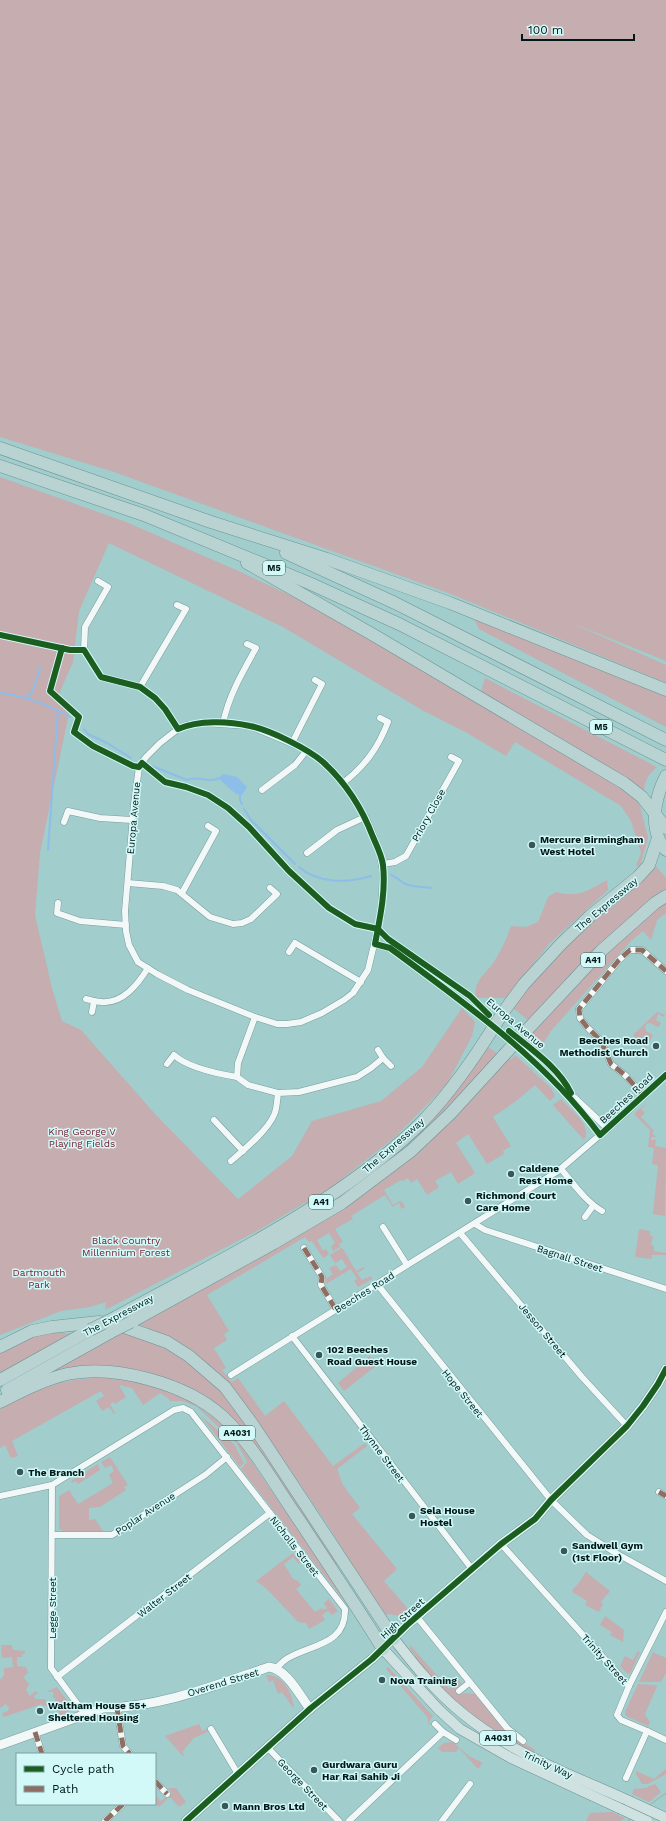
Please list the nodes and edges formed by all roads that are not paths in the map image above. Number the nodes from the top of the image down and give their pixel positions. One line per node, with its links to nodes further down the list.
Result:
1 (0, 448): 3 (highway, M5)
2 (0, 466): 4 (highway, M5)
3 (211, 522): 10 (highway, M5); 14 (highway, M5)
4 (207, 539): 18 (highway, M5); 22 (highway, M5)
5 (98, 581): 9 (street)
6 (177, 605): 9 (street)
7 (247, 644): 12 (street)
8 (315, 680): 15 (street)
9 (140, 687): 13 (street)
10 (666, 690)
11 (380, 718): 20 (street)
12 (224, 723): 13 (street, Europa Avenue); 15 (street, Europa Avenue)
13 (178, 729): 24 (street, Europa Avenue)
14 (666, 740)
15 (292, 743): 16 (street, Europa Avenue)
16 (307, 750): 20 (street, Europa Avenue); 21 (street)
17 (451, 756): 31 (street, Priory Close)
18 (666, 760)
19 (666, 776): 22 (highway, A41)
20 (343, 783): 23 (street, Europa Avenue)
21 (262, 790)
22 (655, 815): 27 (highway); 28 (highway, A41)
23 (365, 817): 30 (street); 31 (street, Europa Avenue)
24 (132, 820): 25 (street); 32 (street, Europa Avenue)
25 (64, 822)
26 (208, 826): 34 (street)
27 (666, 828)
28 (658, 838): 29 (highway, A41); 77 (highway, The Expressway / A41, bridge)
29 (666, 850)
30 (307, 853)
31 (383, 864): 38 (street, Europa Avenue)
32 (128, 883): 34 (street); 37 (street, Europa Avenue)
33 (270, 888): 34 (street)
34 (182, 893)
35 (666, 896): 78 (highway, The Expressway / A41, bridge)
36 (58, 903): 37 (street)
37 (126, 925): 40 (street, Europa Avenue)
38 (375, 944): 42 (street, Europa Avenue); 53 (street, Europa Avenue)
39 (289, 952): 42 (street)
40 (148, 968): 44 (street); 46 (street, Europa Avenue)
41 (666, 971): 55 (street)
42 (361, 982): 46 (street, Europa Avenue)
43 (86, 999): 44 (street)
44 (94, 1001): 45 (street)
45 (92, 1012)
46 (255, 1017): 52 (street)
47 (378, 1050): 48 (street)
48 (383, 1058): 50 (street); 54 (street)
49 (167, 1064): 52 (street)
50 (391, 1066)
51 (666, 1075): 55 (street, Beeches Road)
52 (237, 1077): 54 (street)
53 (564, 1090): 57 (street, Europa Avenue); 58 (street, Europa Avenue)
54 (278, 1093): 59 (street)
55 (644, 1096): 57 (street, Beeches Road)
56 (214, 1120): 59 (street)
57 (608, 1129): 58 (street, Beeches Road)
58 (600, 1135): 61 (street, Beeches Road)
59 (242, 1151): 60 (street)
60 (232, 1161)
61 (561, 1169): 62 (street); 65 (street, Beeches Road)
62 (593, 1206): 63 (street); 64 (street)
63 (602, 1211)
64 (585, 1217)
65 (475, 1224): 67 (street, Beeches Road); 71 (street, Bagnall Street)
66 (383, 1227): 69 (street)
67 (460, 1232): 69 (street, Beeches Road); 80 (street, Jesson Street)
68 (304, 1248): 72 (street)
69 (407, 1266): 70 (street, Beeches Road)
70 (377, 1284): 72 (street, Beeches Road); 86 (street, Hope Street)
71 (666, 1289)
72 (336, 1310): 73 (street, Beeches Road)
73 (292, 1336): 76 (street, Beeches Road); 90 (street, Thynne Street)
74 (0, 1346): 94 (highway, A4031)
75 (666, 1369): 80 (street, High Street)
76 (231, 1375)
77 (0, 1380)
78 (0, 1394)
79 (0, 1402): 95 (highway, A4031)
80 (627, 1426): 86 (street, High Street)
81 (227, 1457): 82 (street, Nicholls Street); 87 (street, Nicholls Street); 88 (street, Poplar Avenue)
82 (52, 1485): 84 (street); 88 (street, Legge Street)
83 (659, 1492): 85 (street)
84 (0, 1496)
85 (666, 1496)
86 (551, 1500): 89 (street, High Street); 91 (street, Hope Street)
87 (270, 1513): 96 (street, Nicholls Street); 97 (street, Walter Street)
88 (52, 1535): 97 (street, Legge Street)
89 (501, 1544): 90 (street, High Street); 99 (street, Trinity Street)
90 (472, 1569): 93 (street, High Street)
91 (666, 1581)
92 (666, 1612): 99 (street)
93 (417, 1617): 94 (street, High Street); 98 (street)
94 (394, 1640): 95 (street, High Street); 123 (main road, Trinity Way / A4031, bridge)
95 (383, 1649): 102 (street, High Street); 129 (main road, Trinity Way / A4031, bridge)
96 (276, 1668): 101 (street, Overend Street); 102 (street)
97 (57, 1676): 103 (street, Legge Street)
98 (469, 1683): 100 (street); 111 (street)
99 (630, 1686): 106 (street, Trinity Street)
100 (459, 1691)
101 (117, 1708): 103 (street, Overend Street); 116 (street)
102 (310, 1709): 113 (street, High Street)
103 (86, 1716): 108 (street, Overend Street)
104 (435, 1724): 107 (street)
105 (211, 1729): 117 (street)
106 (647, 1731): 110 (street); 118 (street)
107 (443, 1732): 109 (street); 127 (street)
108 (36, 1735): 112 (street, Overend Street); 114 (street, Overend Street); 115 (street)
109 (456, 1740)
110 (666, 1740)
111 (523, 1741)
112 (0, 1745)
113 (267, 1747): 117 (street, High Street); 126 (street, George Street)
114 (0, 1750)
115 (42, 1753)
116 (129, 1753)
117 (238, 1774): 125 (street, High Street)
118 (626, 1778)
119 (156, 1781): 121 (street)
120 (470, 1784): 128 (street)
121 (167, 1794)
122 (122, 1805): 124 (street)
123 (666, 1818)
124 (105, 1821)
125 (186, 1821)
126 (338, 1821)
127 (349, 1821)
128 (442, 1821)
129 (647, 1821)

